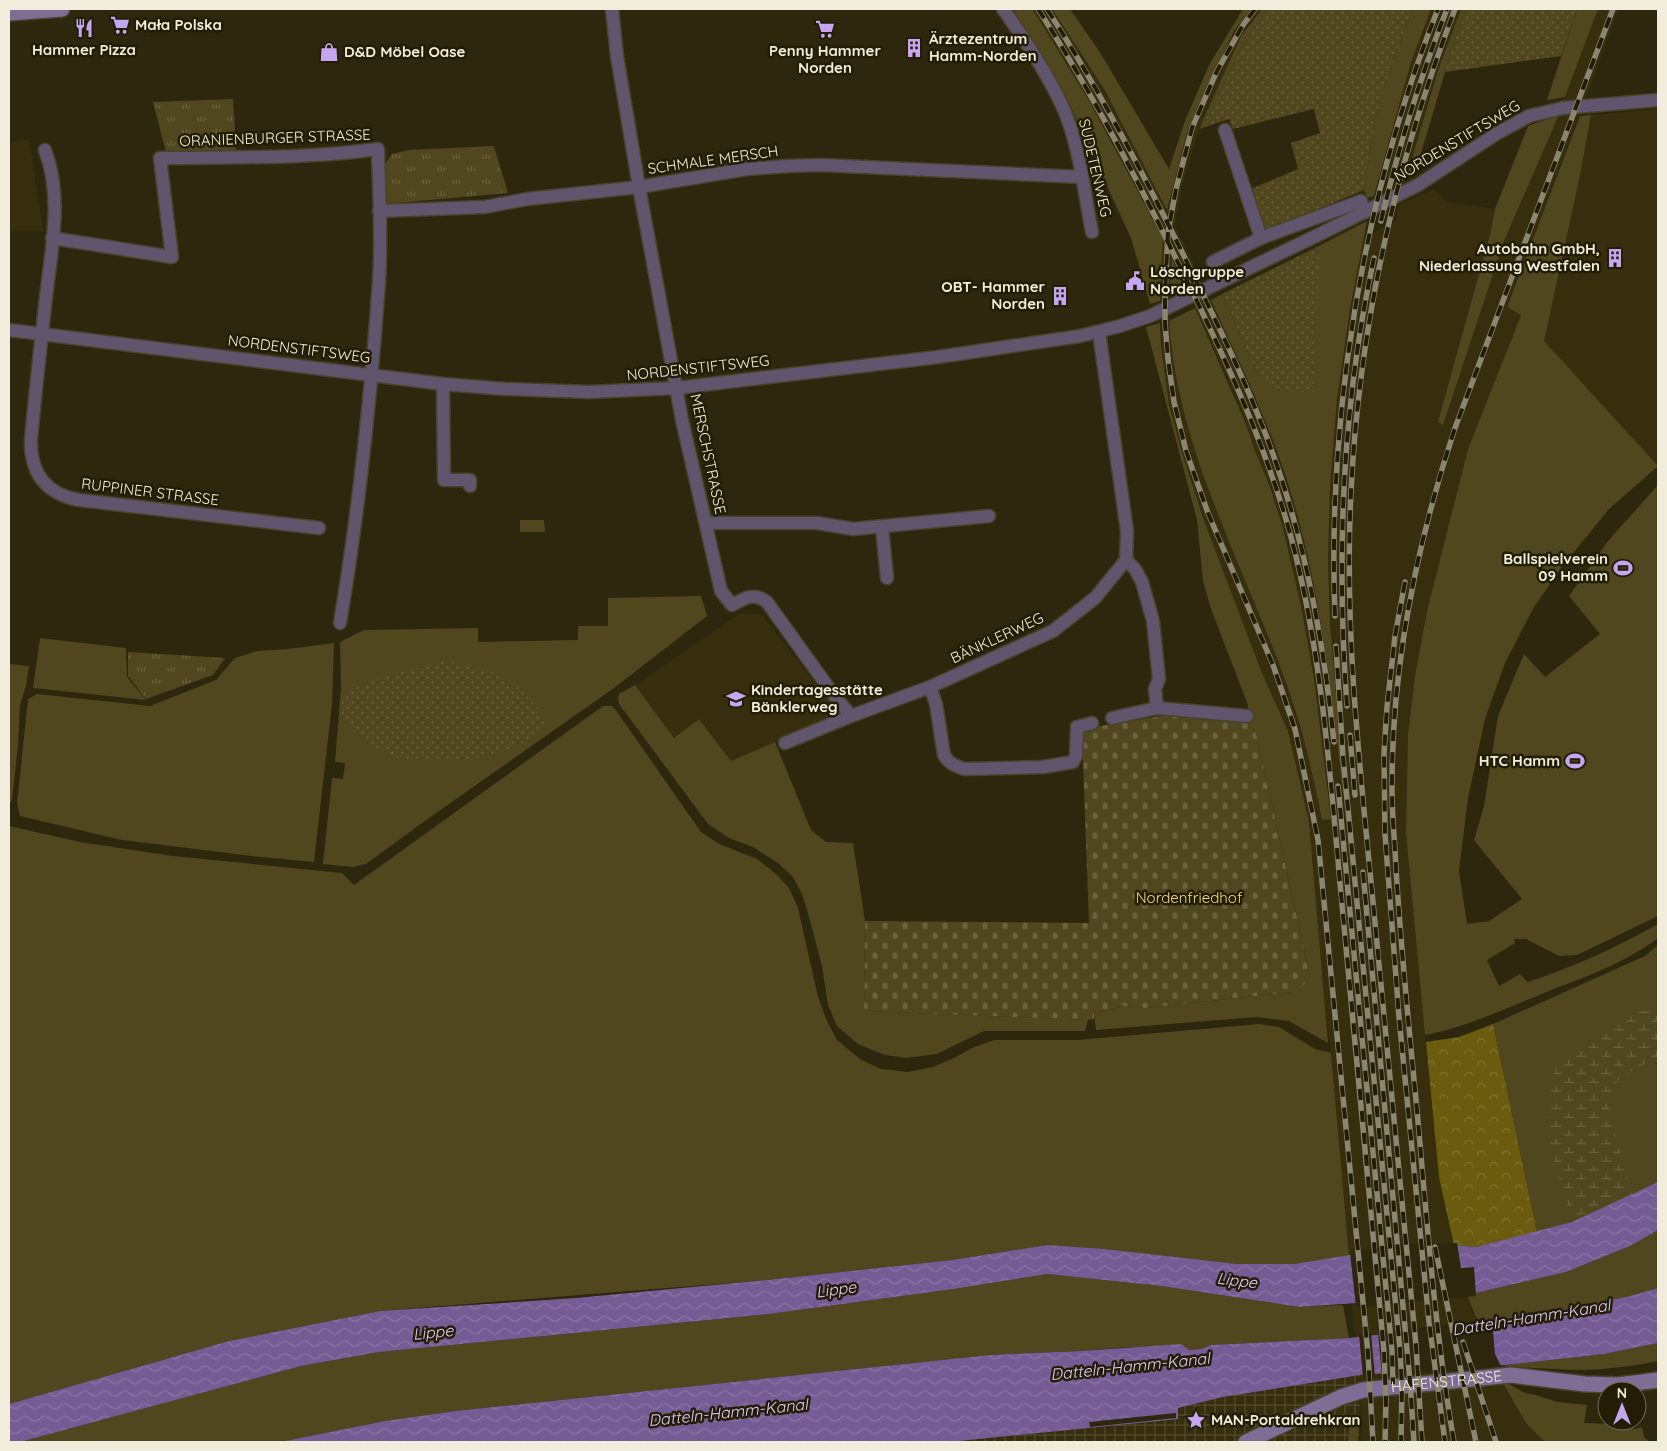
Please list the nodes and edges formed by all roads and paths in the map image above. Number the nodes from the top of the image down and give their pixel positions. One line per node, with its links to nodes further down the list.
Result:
1 (62, 9): 4 (main road)
2 (612, 9): 9 (street, MERSCHSTRASSE)
3 (1003, 9): 8 (street, SUDETENWEG)
4 (12, 12)
5 (1658, 100): 11 (street, NORDENSTIFTSWEG)
6 (1225, 130): 14 (street)
7 (45, 150): 13 (street, RUPPINER STRASSE)
8 (1082, 178): 9 (street, SCHMALE MERSCH); 12 (street, SUDETENWEG)
9 (639, 187): 10 (street, SCHMALE MERSCH); 21 (street, MERSCHSTRASSE)
10 (379, 211): 13 (street, ORANIENBURGER STRASSE); 19 (street, ORANIENBURGER STRASSE)
11 (1365, 212): 14 (street); 17 (street, NORDENSTIFTSWEG)
12 (1092, 232)
13 (52, 238): 18 (street, RUPPINER STRASSE)
14 (1261, 238): 15 (street)
15 (1213, 262)
16 (9, 330): 18 (street, NORDENSTIFTSWEG)
17 (1099, 332): 21 (street, NORDENSTIFTSWEG); 27 (street)
18 (42, 334): 19 (street, NORDENSTIFTSWEG); 26 (street, RUPPINER STRASSE)
19 (372, 374): 20 (street, NORDENSTIFTSWEG); 29 (street)
20 (443, 384): 21 (street, NORDENSTIFTSWEG); 22 (street)
21 (677, 388): 24 (street, MERSCHSTRASSE)
22 (470, 486)
23 (989, 516): 25 (street)
24 (706, 523): 25 (street); 32 (street, MERSCHSTRASSE)
25 (882, 527): 28 (street)
26 (319, 528)
27 (1126, 560): 30 (street, BÄNKLERWEG); 31 (street)
28 (888, 578)
29 (340, 623)
30 (930, 687): 32 (street, BÄNKLERWEG); 35 (street)
31 (1157, 708): 33 (street); 34 (street)
32 (851, 716): 36 (street, BÄNKLERWEG)
33 (1247, 716)
34 (1112, 718)
35 (1092, 723)
36 (786, 743)
37 (1658, 1380): 38 (main road, HAFENSTRASSE)
38 (1246, 1442)

